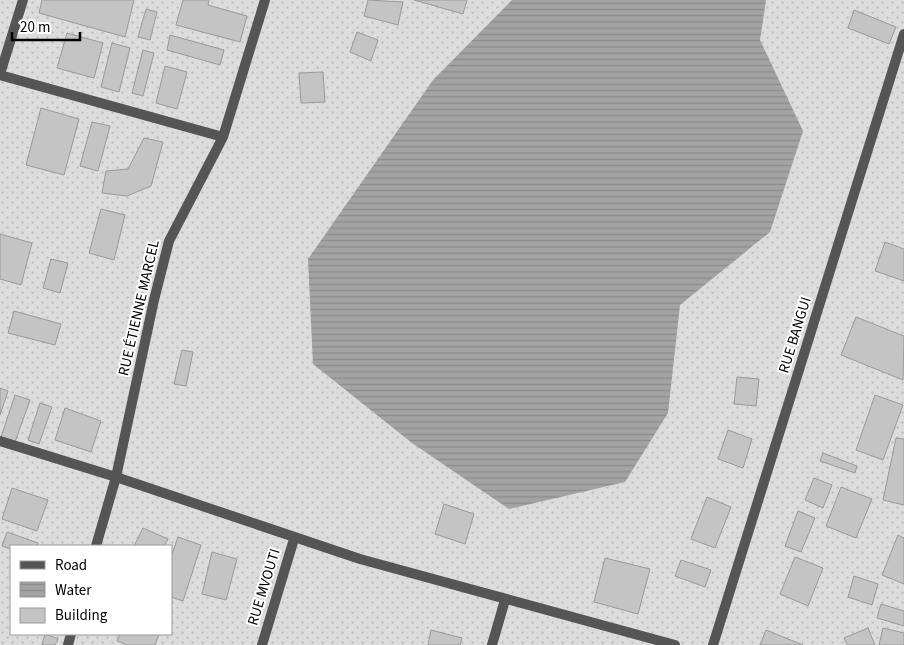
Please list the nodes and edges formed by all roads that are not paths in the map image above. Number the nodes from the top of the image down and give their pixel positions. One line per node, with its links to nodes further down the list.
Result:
1 (24, 0): 4 (street)
2 (265, 0): 5 (street, RUE ÉTIENNE MARCEL)
3 (904, 34): 14 (street, RUE BANGUI)
4 (0, 75): 5 (street)
5 (223, 137): 7 (street, RUE ÉTIENNE MARCEL)
6 (0, 441): 7 (street)
7 (116, 477): 8 (street); 9 (street, RUE ÉTIENNE MARCEL)
8 (294, 539): 10 (street); 11 (street, RUE MVOUTI)
9 (96, 545)
10 (505, 600): 12 (street); 13 (street)
11 (262, 645)
12 (492, 645)
13 (675, 645)
14 (713, 645)

